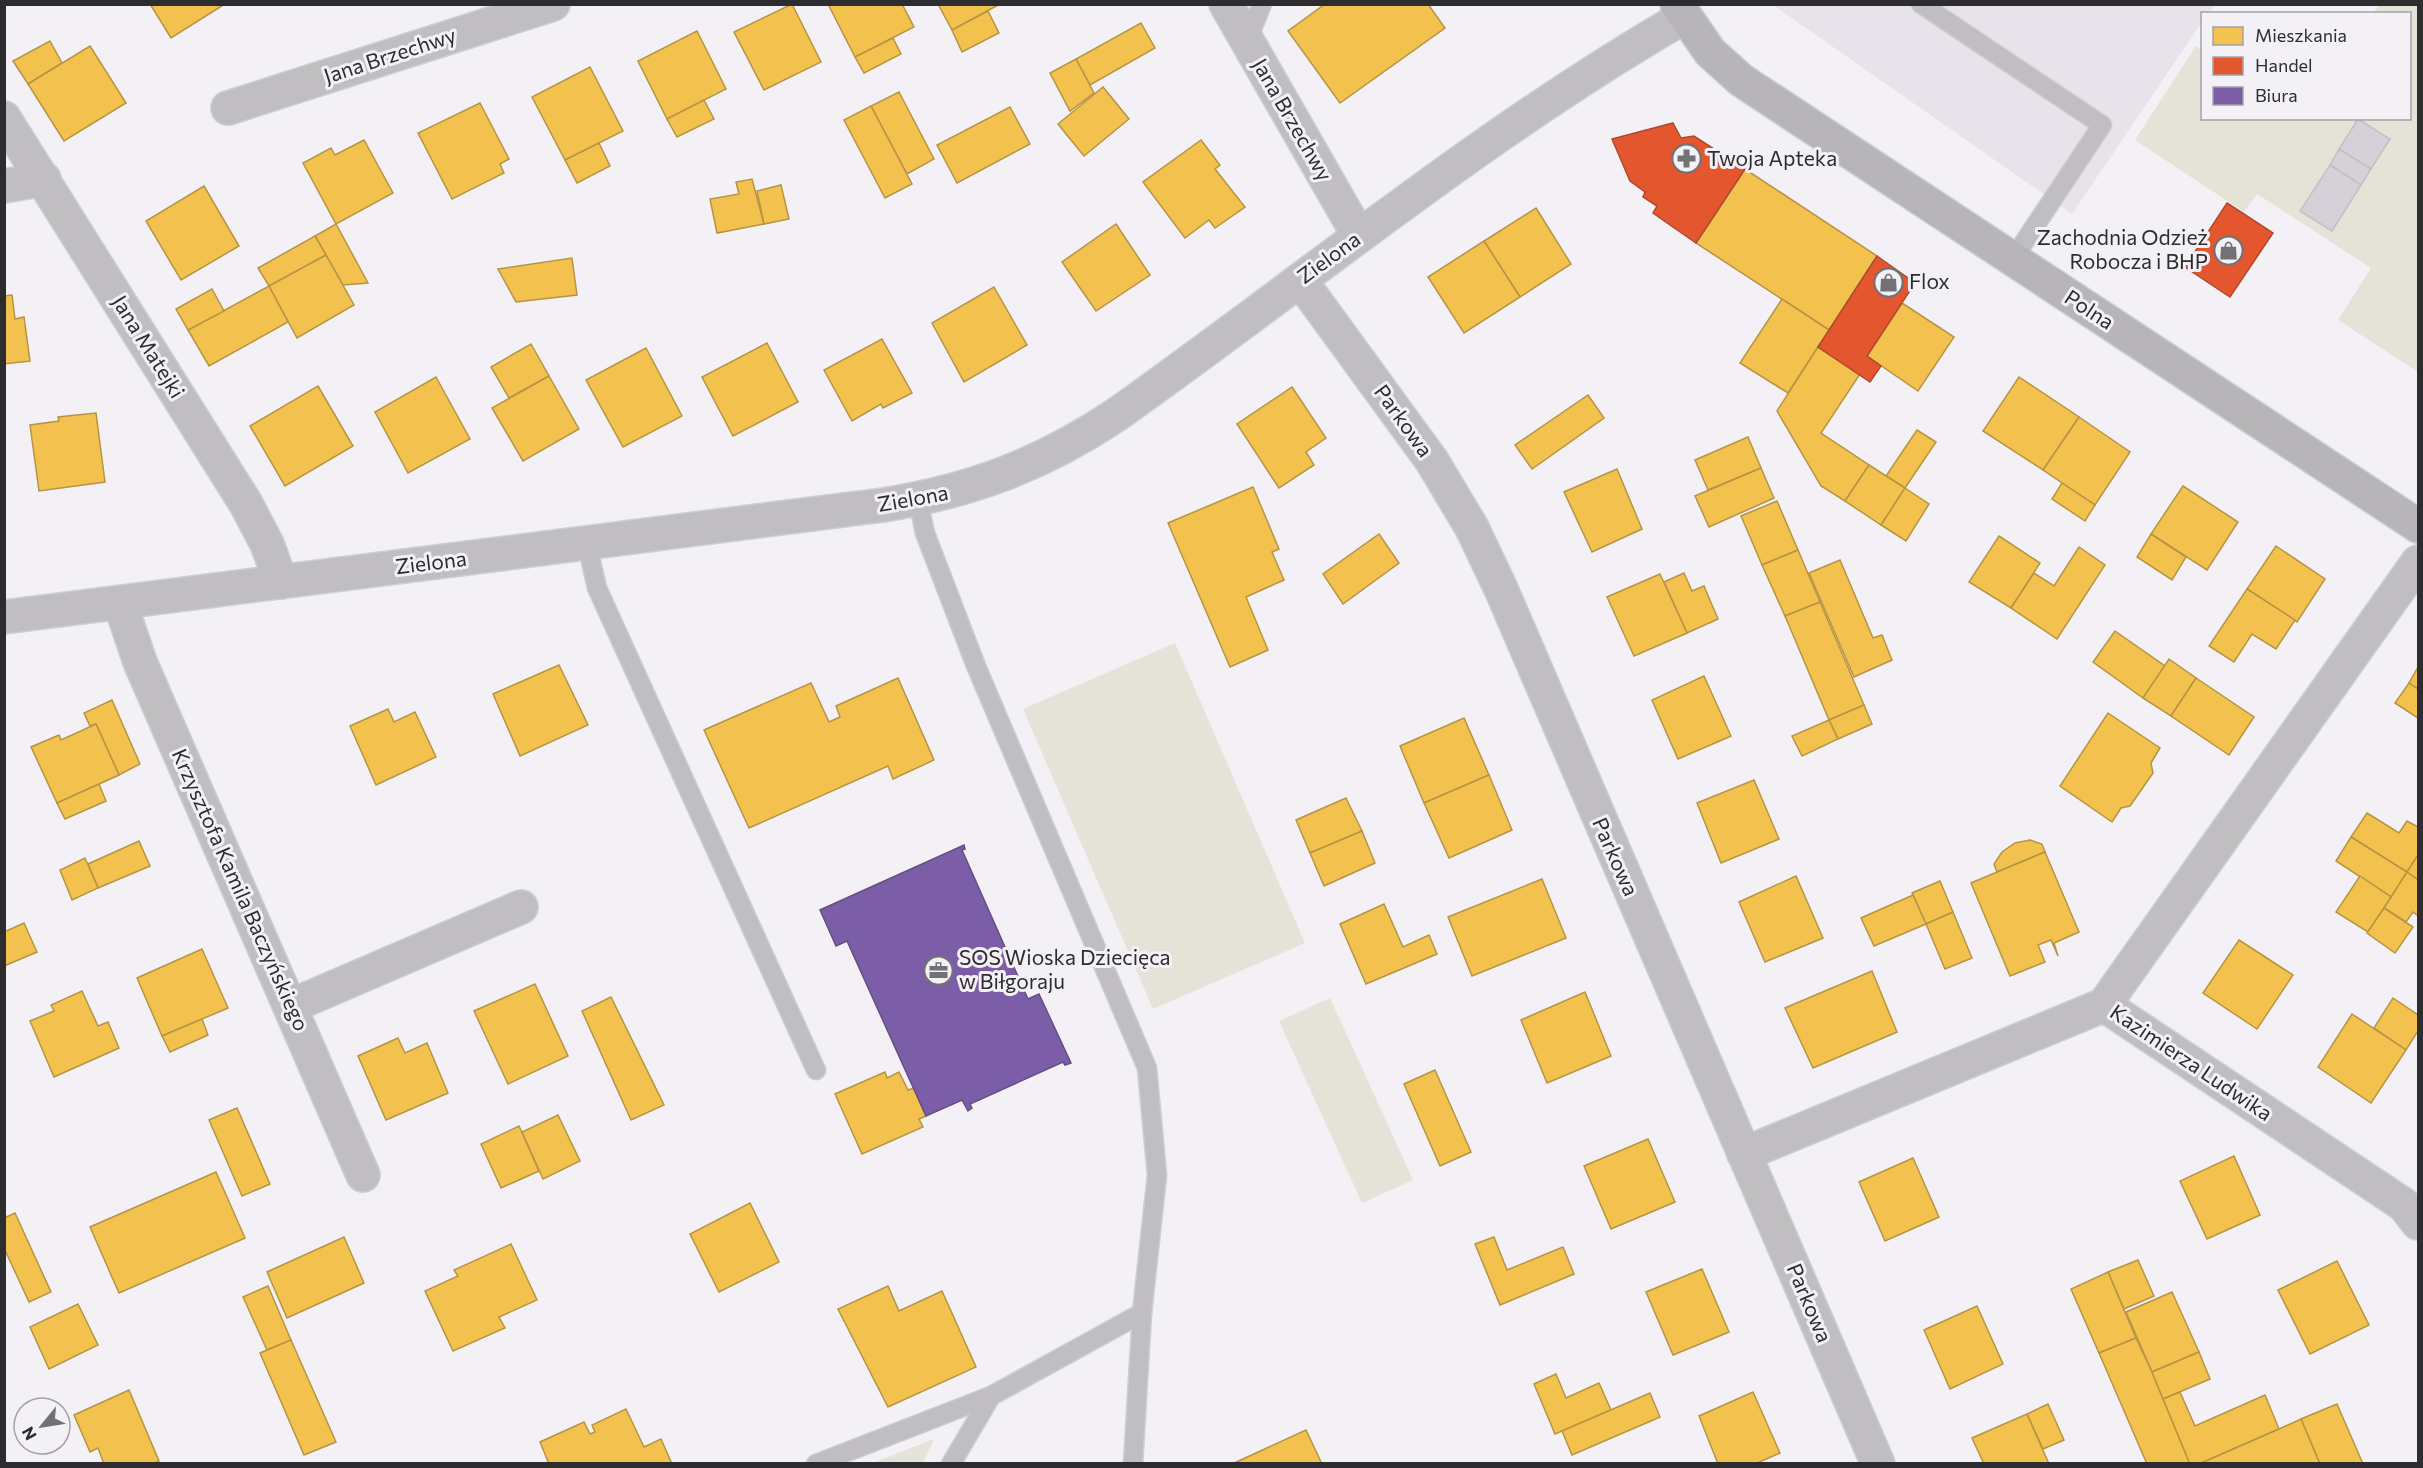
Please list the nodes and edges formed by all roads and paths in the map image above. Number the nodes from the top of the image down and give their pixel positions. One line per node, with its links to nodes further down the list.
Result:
1 (553, 4): 7 (street, Jana Brzechwy)
2 (1226, 4): 6 (street, Jana Brzechwy)
3 (1262, 4): 6 (lane)
4 (1922, 4): 12 (lane)
5 (1681, 11): 11 (street, Zielona); 12 (street, Polna)
6 (1247, 42): 11 (street, Jana Brzechwy)
7 (228, 108)
8 (4, 118): 9 (street, Jana Matejki)
9 (44, 179): 10 (street); 18 (street, Jana Matejki)
10 (4, 186)
11 (1359, 236): 13 (street, Zielona)
12 (2013, 260): 15 (street, Polna)
13 (1300, 279): 14 (street, Zielona); 25 (street, Parkowa)
14 (918, 500): 16 (street, Zielona); 28 (lane)
15 (2418, 526)
16 (587, 544): 18 (street, Zielona); 24 (lane)
17 (2418, 562): 22 (street)
18 (281, 582): 19 (street, Zielona)
19 (120, 603): 20 (street, Zielona); 23 (street, Krzysztofa Kamila Baczyńskiego)
20 (4, 617)
21 (521, 908): 23 (street)
22 (2104, 1005): 25 (street, Kazimierza Ludwika); 27 (street, Kazimierza Ludwika)
23 (291, 1006): 26 (street, Krzysztofa Kamila Baczyńskiego)
24 (816, 1070)
25 (1744, 1154): 33 (street, Parkowa)
26 (363, 1175)
27 (2418, 1223)
28 (1142, 1313): 29 (lane); 32 (lane)
29 (991, 1396): 30 (lane); 31 (lane)
30 (816, 1464)
31 (951, 1464)
32 (1133, 1464)
33 (1878, 1464)

